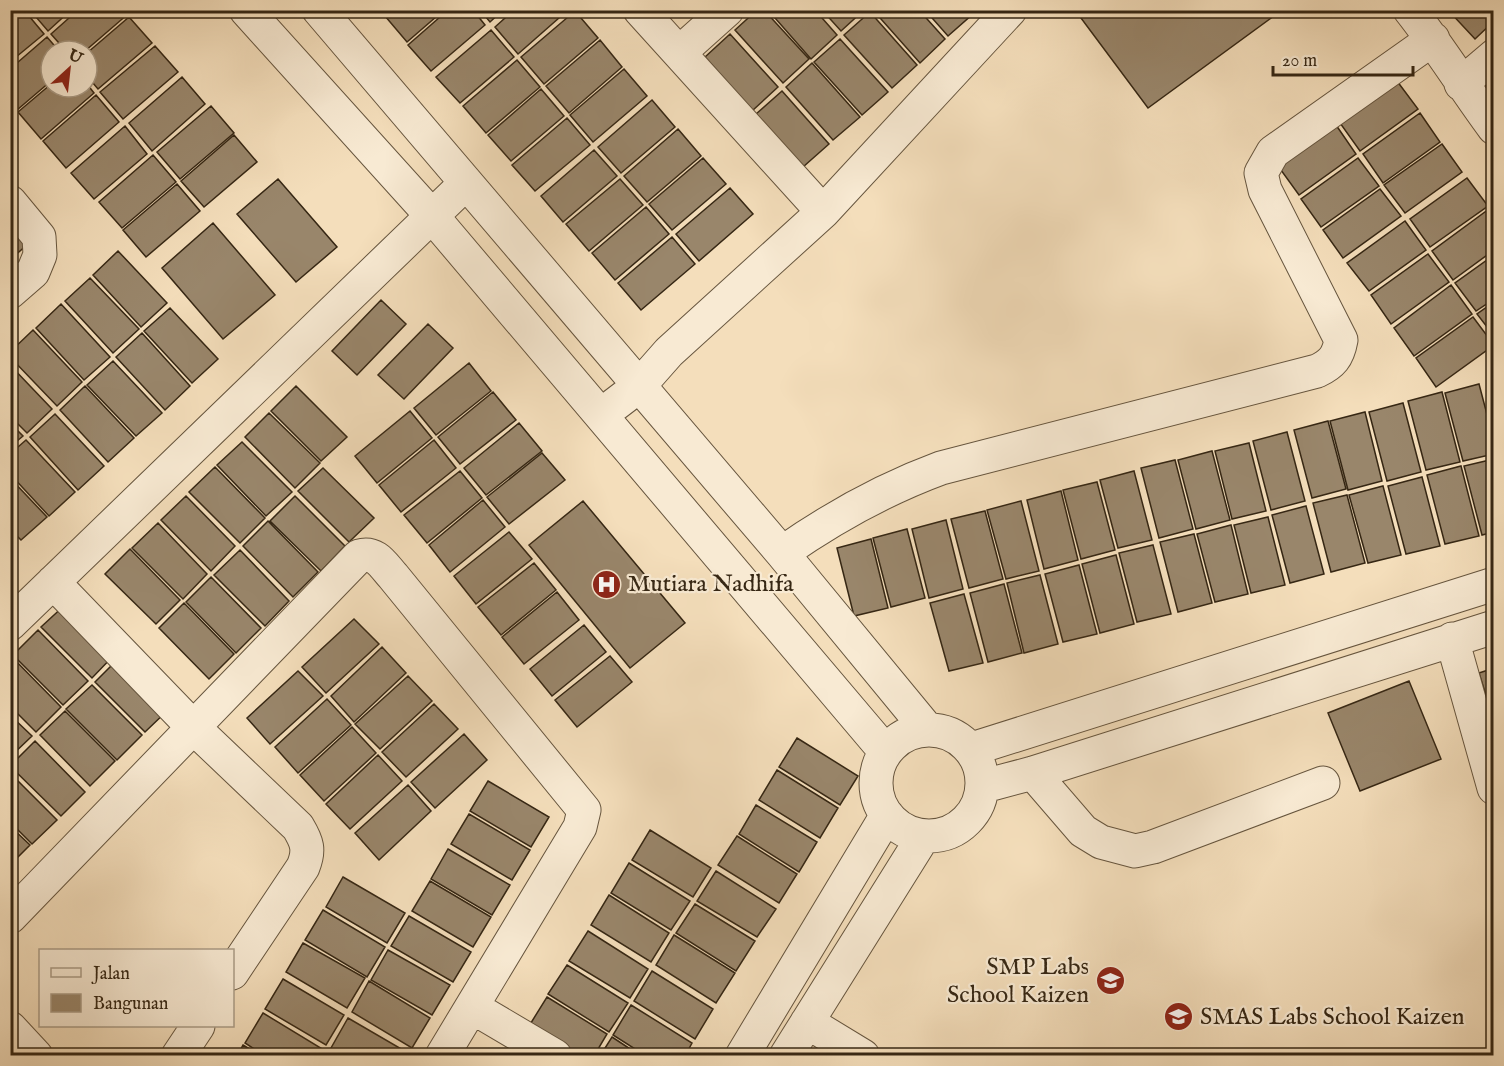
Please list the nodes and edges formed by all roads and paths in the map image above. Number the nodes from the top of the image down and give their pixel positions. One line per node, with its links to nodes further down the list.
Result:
1 (246, 10): 15 (street)
2 (319, 10): 12 (street)
3 (640, 10): 8 (street)
4 (727, 10): 8 (street)
5 (1010, 10): 14 (street)
6 (1410, 10): 7 (street)
7 (1433, 39): 10 (street); 19 (street)
8 (679, 53): 14 (street)
9 (1494, 56): 10 (street)
10 (1461, 84): 11 (street)
11 (1494, 128)
12 (466, 183): 15 (street); 17 (street)
13 (10, 202): 16 (street)
14 (823, 212): 17 (street)
15 (432, 216): 18 (street); 20 (street)
16 (10, 292)
17 (639, 386): 18 (street); 19 (street)
18 (601, 415): 28 (street)
19 (782, 553): 26 (street)
20 (54, 582): 22 (street); 25 (street)
21 (1494, 584): 27 (street)
22 (10, 624)
23 (1494, 627): 24 (street)
24 (1452, 639): 29 (street); 32 (street)
25 (193, 727): 35 (street); 36 (street); 37 (street)
26 (927, 729): 27 (street); 28 (street)
27 (972, 749): 31 (street)
28 (885, 751): 33 (street)
29 (1032, 773): 30 (street); 31 (street)
30 (1323, 783)
31 (984, 786): 34 (street)
32 (1494, 788)
33 (887, 815): 34 (street); 45 (street)
34 (923, 837): 38 (street)
35 (10, 917)
36 (234, 970)
37 (472, 1007): 43 (street); 44 (street)
38 (807, 1022): 46 (street); 47 (street)
39 (197, 1027): 42 (street)
40 (10, 1028): 41 (street)
41 (34, 1055)
42 (178, 1056)
43 (442, 1056)
44 (555, 1056)
45 (742, 1056)
46 (786, 1056)
47 (863, 1056)

